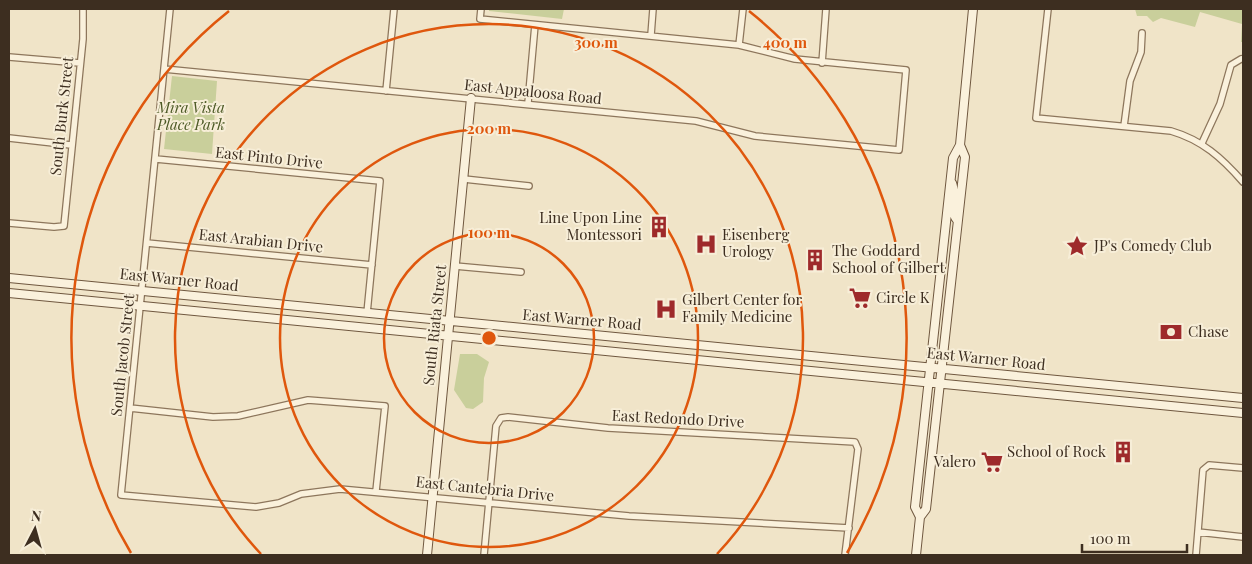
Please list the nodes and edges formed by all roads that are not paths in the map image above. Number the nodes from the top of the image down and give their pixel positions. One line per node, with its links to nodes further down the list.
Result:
1 (83, 9): 16 (street, South Burk Street)
2 (170, 9): 18 (street, South Jacob Street)
3 (394, 9): 19 (street)
4 (481, 9): 10 (street)
5 (653, 9): 12 (street)
6 (743, 9): 13 (street)
7 (826, 9): 17 (street)
8 (973, 9): 26 (main road)
9 (1048, 9): 22 (street)
10 (535, 25): 12 (street); 21 (street)
11 (1142, 33): 22 (street)
12 (650, 35): 13 (street)
13 (739, 45): 17 (street)
14 (9, 57): 16 (street)
15 (1241, 59): 24 (street)
16 (80, 63): 25 (street, South Burk Street)
17 (822, 63): 21 (street, East Appaloosa Road)
18 (164, 69): 19 (street, East Appaloosa Road); 27 (street, South Jacob Street)
19 (386, 91): 20 (street, East Appaloosa Road)
20 (471, 98): 21 (street, East Appaloosa Road); 28 (main road, South Riata Street)
21 (528, 103)
22 (1124, 126): 24 (street)
23 (9, 138): 25 (street)
24 (1202, 143): 30 (street)
25 (71, 145): 33 (street, South Burk Street)
26 (960, 145): 29 (main road); 32 (main road)
27 (156, 159): 34 (street, South Jacob Street); 35 (street, East Pinto Drive)
28 (464, 179): 31 (street); 36 (main road, South Riata Street)
29 (951, 179): 32 (main road); 47 (main road)
30 (1243, 182)
31 (530, 186)
32 (958, 221): 48 (main road)
33 (9, 223)
34 (148, 243): 35 (street, East Arabian Drive); 39 (street, South Jacob Street)
35 (372, 265): 42 (street)
36 (455, 266): 37 (street); 43 (main road, South Riata Street)
37 (522, 272)
38 (9, 278): 39 (main road, East Warner Road)
39 (142, 291): 41 (street, South Jacob Street); 42 (main road, East Warner Road)
40 (9, 293): 41 (main road, East Warner Road)
41 (141, 306): 44 (main road, East Warner Road); 54 (street, South Jacob Street)
42 (367, 313): 43 (main road, East Warner Road)
43 (450, 321): 44 (main road, South Riata Street); 45 (main road, East Warner Road)
44 (448, 336): 46 (main road, East Warner Road); 59 (main road, South Riata Street)
45 (726, 348): 46 (main road); 47 (main road, East Warner Road)
46 (725, 363): 49 (main road, East Warner Road)
47 (931, 367): 48 (main road, East Warner Road); 49 (main road)
48 (943, 368): 50 (main road); 51 (main road, East Warner Road)
49 (930, 383): 50 (main road, East Warner Road); 61 (main road)
50 (941, 384): 53 (main road, East Warner Road); 61 (main road)
51 (1148, 389): 52 (main road, East Warner Road); 53 (main road)
52 (1243, 398)
53 (1146, 405): 55 (main road, East Warner Road)
54 (130, 408): 57 (street); 58 (street, South Jacob Street)
55 (1243, 413)
56 (1243, 468): 63 (street)
57 (376, 491): 58 (street, East Cantebria Drive); 59 (street, East Cantebria Drive)
58 (121, 494)
59 (433, 496): 60 (street, East Cantebria Drive); 65 (main road, South Riata Street)
60 (489, 502): 62 (street, East Cantebria Drive); 62 (street, East Redondo Drive); 66 (street)
61 (920, 517): 68 (main road)
62 (849, 528): 67 (street)
63 (1198, 532): 64 (street); 69 (street)
64 (1243, 536)
65 (427, 555)
66 (484, 555)
67 (845, 555)
68 (916, 555)
69 (1196, 555)

